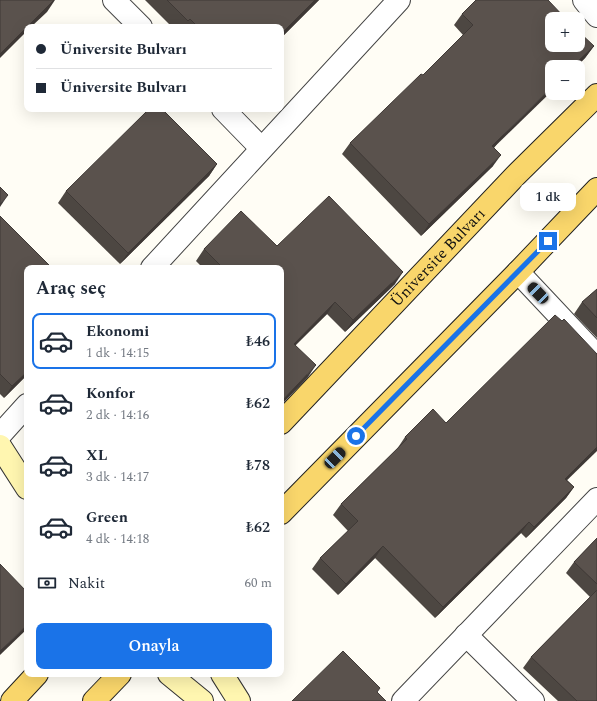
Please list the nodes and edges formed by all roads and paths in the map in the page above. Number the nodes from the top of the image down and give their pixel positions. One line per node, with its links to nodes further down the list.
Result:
1 (114, 0): 5 (street)
2 (399, 0): 8 (street)
3 (584, 0): 4 (street)
4 (597, 16)
5 (138, 24)
6 (597, 95): 14 (main road, Üniversite Bulvarı)
7 (225, 112): 8 (street)
8 (262, 148): 10 (street)
9 (597, 189): 11 (main road)
10 (155, 265)
11 (518, 272): 12 (street); 19 (main road)
12 (597, 356)
13 (24, 408): 15 (street)
14 (284, 421)
15 (0, 435)
16 (0, 446): 17 (street)
17 (24, 483)
18 (597, 499): 20 (street)
19 (284, 510)
20 (466, 634): 29 (street); 30 (street)
21 (34, 677): 25 (main road)
22 (117, 677): 26 (main road)
23 (173, 677): 27 (street)
24 (224, 677): 28 (street)
25 (12, 701)
26 (94, 701)
27 (202, 701)
28 (239, 701)
29 (403, 701)
30 (533, 701)

